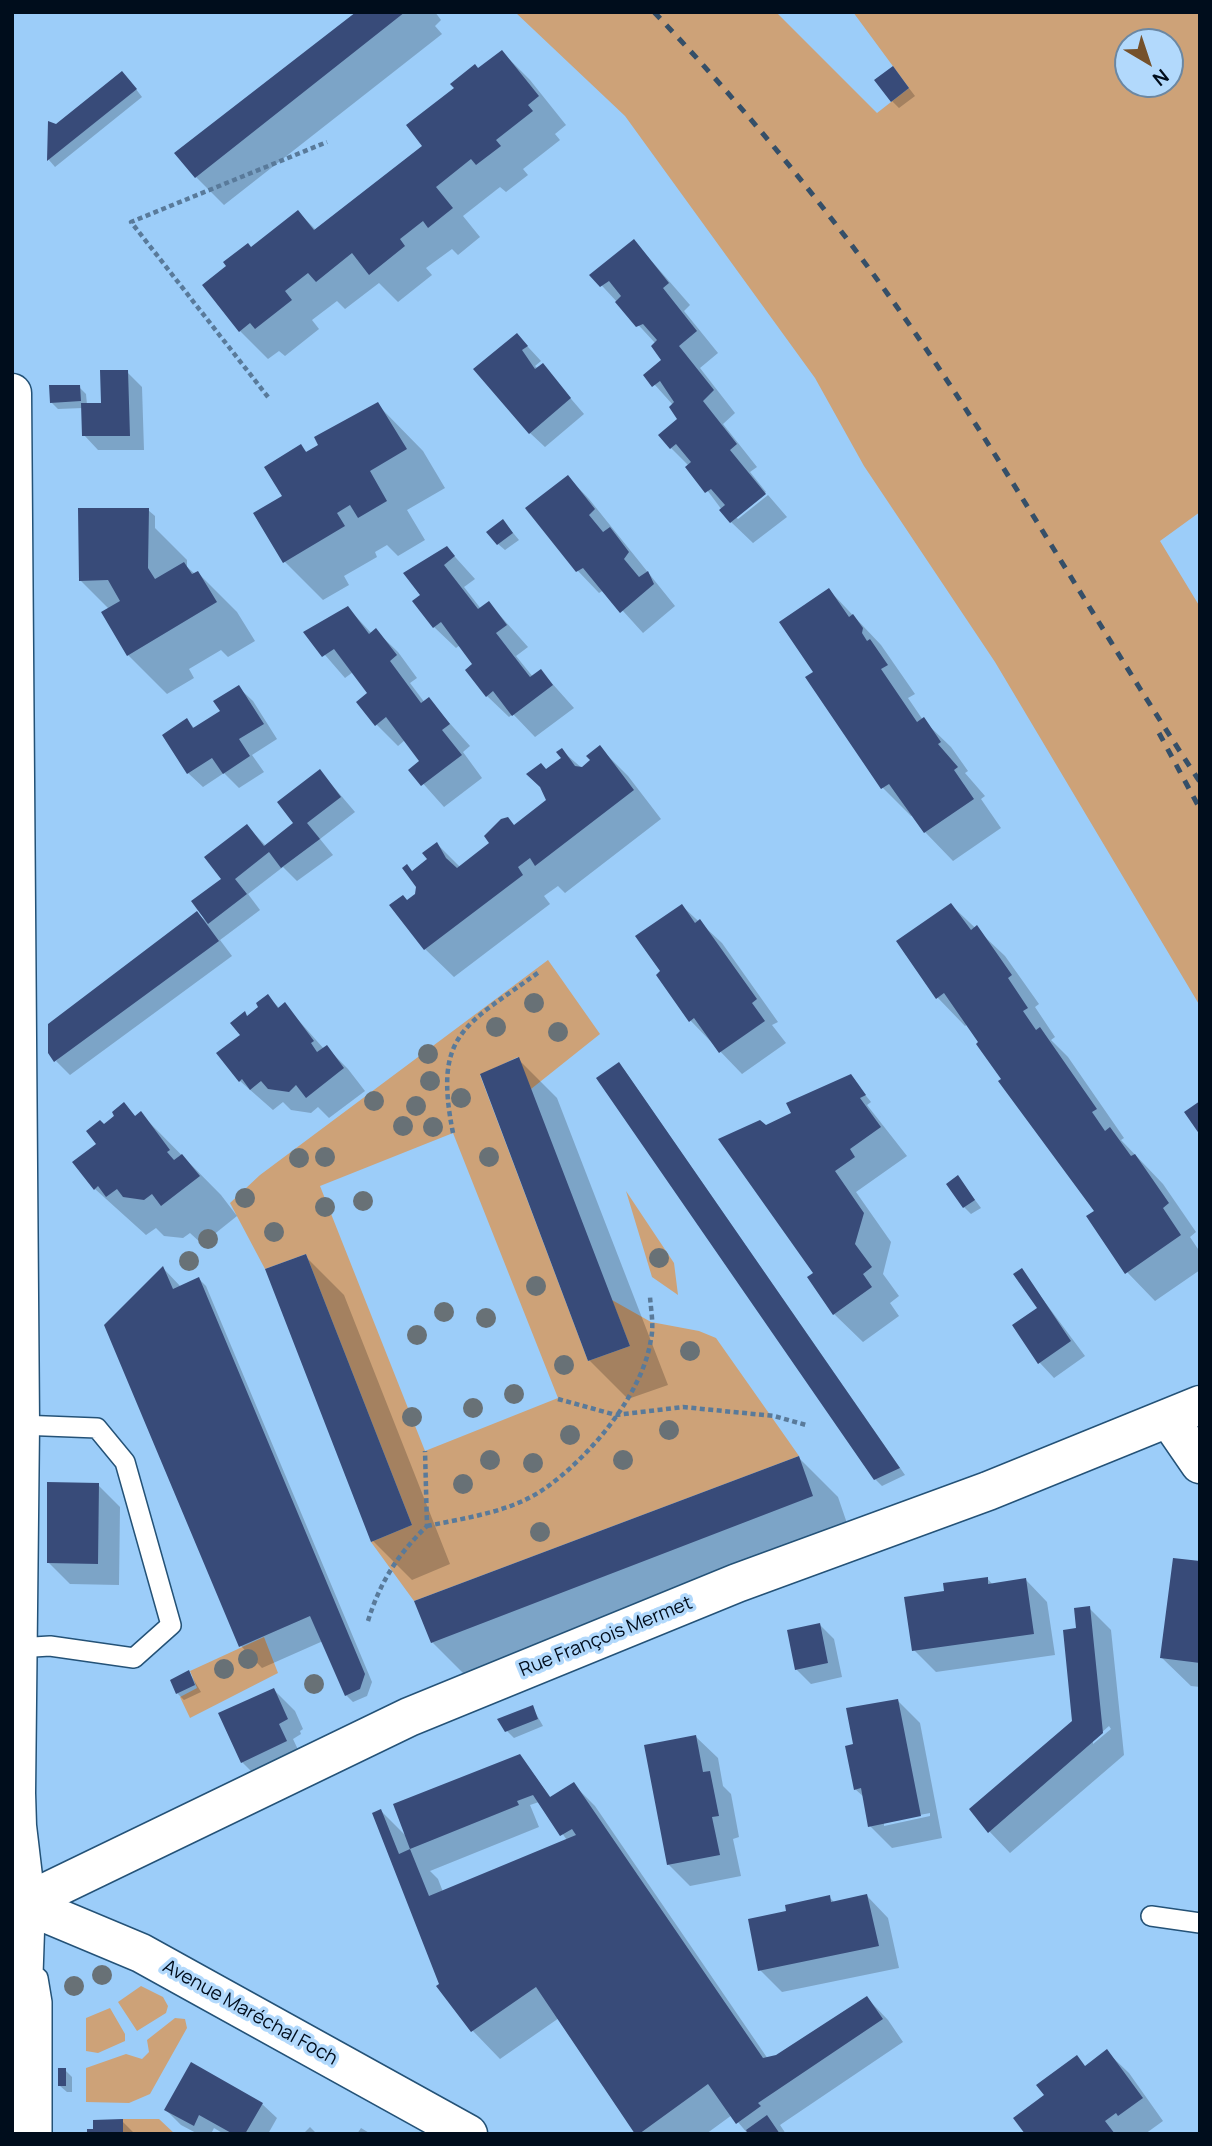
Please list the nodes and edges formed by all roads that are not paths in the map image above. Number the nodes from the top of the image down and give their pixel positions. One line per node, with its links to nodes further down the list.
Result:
1 (12, 393): 3 (main road)
2 (1184, 1412): 4 (main road); 6 (main road, Rue François Mermet)
3 (20, 1424): 5 (main road); 5 (lane)
4 (1200, 1464)
5 (17, 1648): 6 (main road)
6 (16, 1909): 9 (main road); 10 (lane); 11 (main road, Avenue Maréchal Foch)
7 (1151, 1916): 8 (lane)
8 (1200, 1923)
9 (18, 2134)
10 (42, 2134)
11 (468, 2134)

